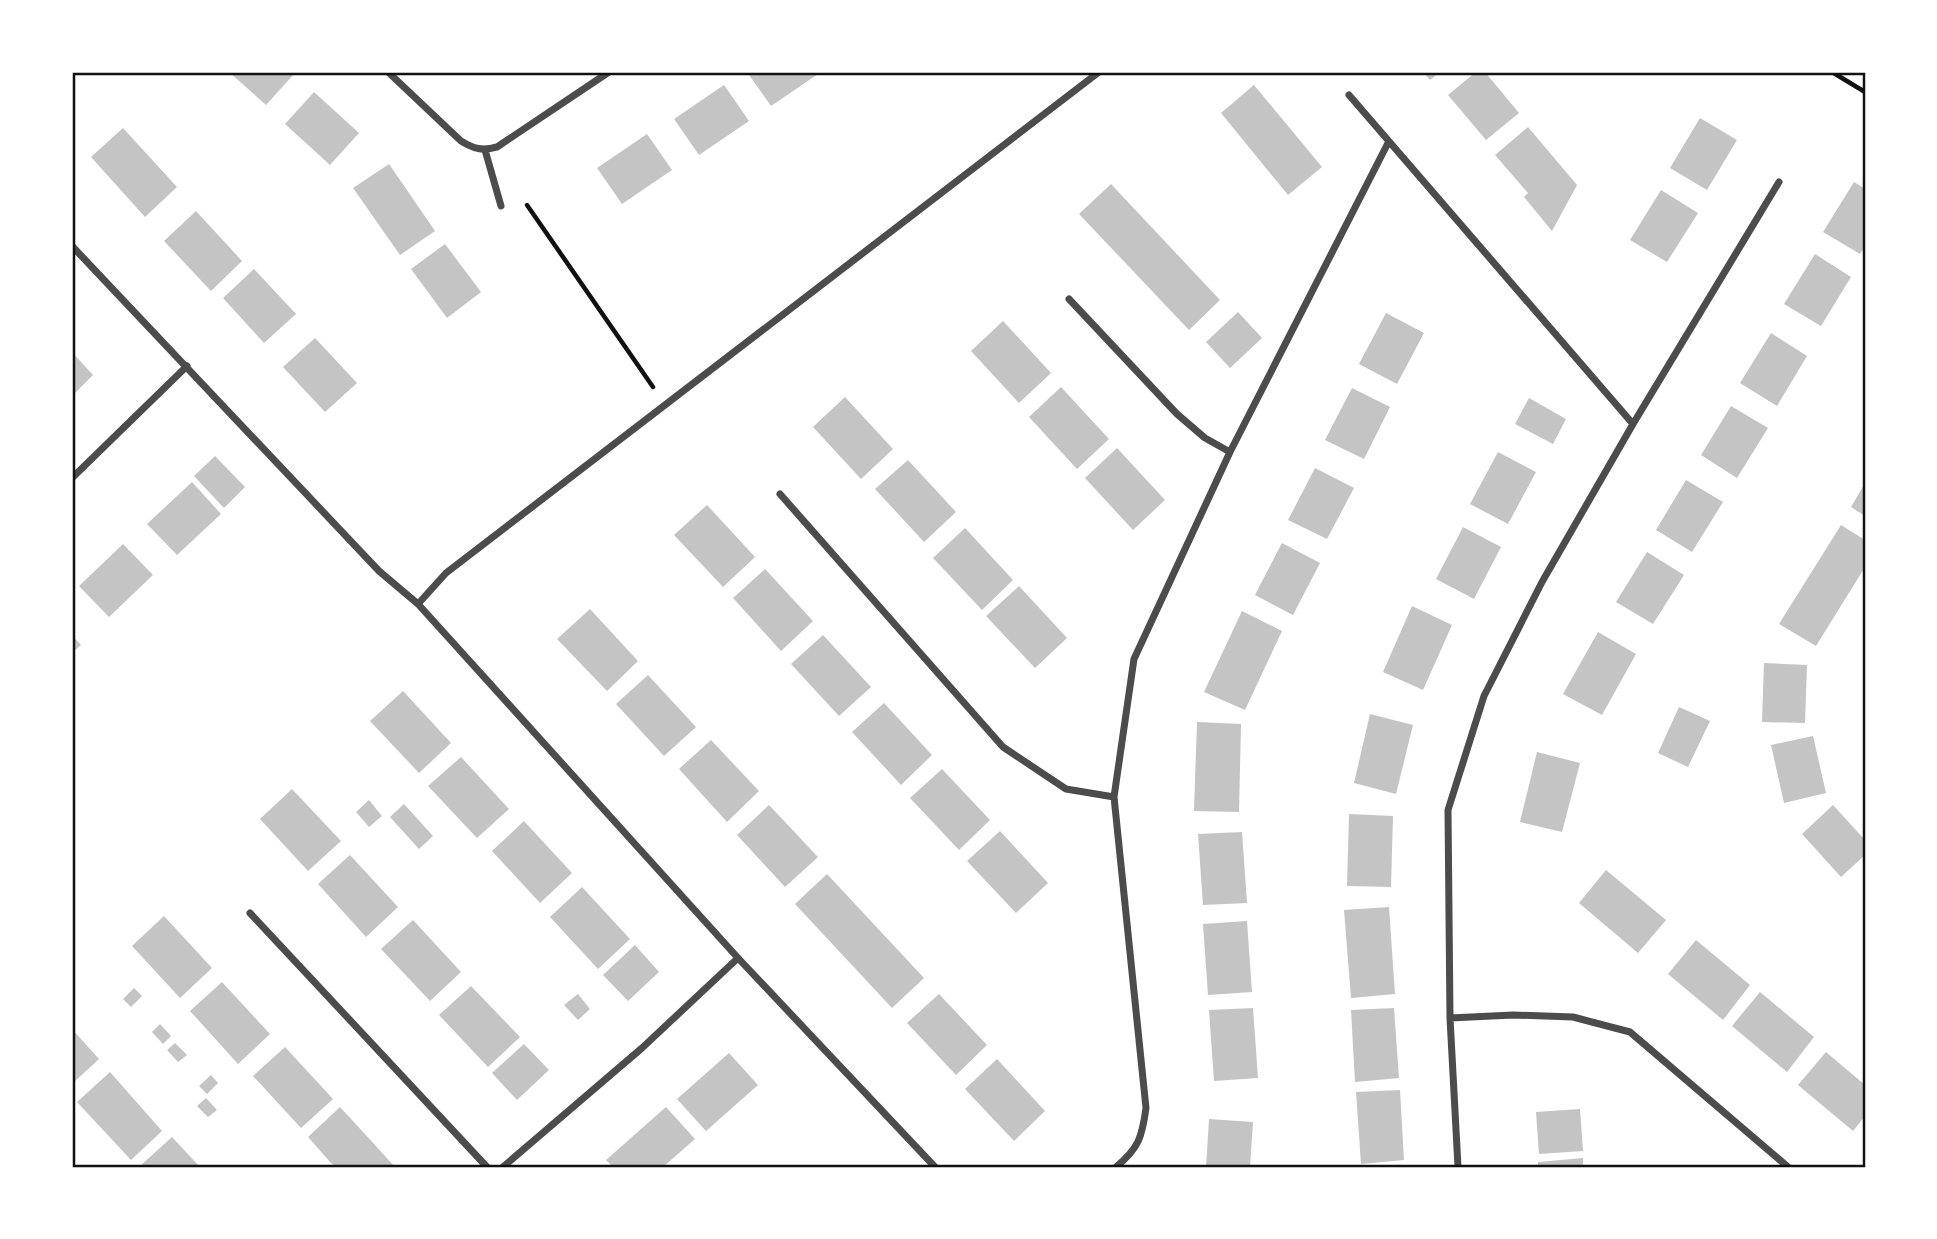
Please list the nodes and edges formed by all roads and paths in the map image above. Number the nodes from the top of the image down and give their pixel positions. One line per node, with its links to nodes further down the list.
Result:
1 (388, 72): 8 (street)
2 (609, 72): 8 (street)
3 (1099, 72): 20 (street)
4 (1832, 72): 5 (path)
5 (1865, 92)
6 (1349, 96): 7 (street)
7 (1388, 143): 16 (street); 17 (street)
8 (485, 150): 11 (street)
9 (1779, 182): 16 (street)
10 (527, 205): 15 (path)
11 (500, 206)
12 (72, 246): 14 (street)
13 (1069, 299): 17 (street)
14 (187, 366): 18 (street); 20 (street)
15 (653, 387)
16 (1633, 424): 24 (street)
17 (1230, 452): 21 (street)
18 (72, 478)
19 (780, 494): 21 (street)
20 (418, 604): 23 (street)
21 (1114, 797): 28 (street)
22 (250, 912): 25 (street)
23 (738, 958): 26 (street); 27 (street)
24 (1450, 1018): 29 (street); 30 (street)
25 (487, 1167)
26 (503, 1167)
27 (935, 1167)
28 (1116, 1167)
29 (1458, 1167)
30 (1788, 1167)

